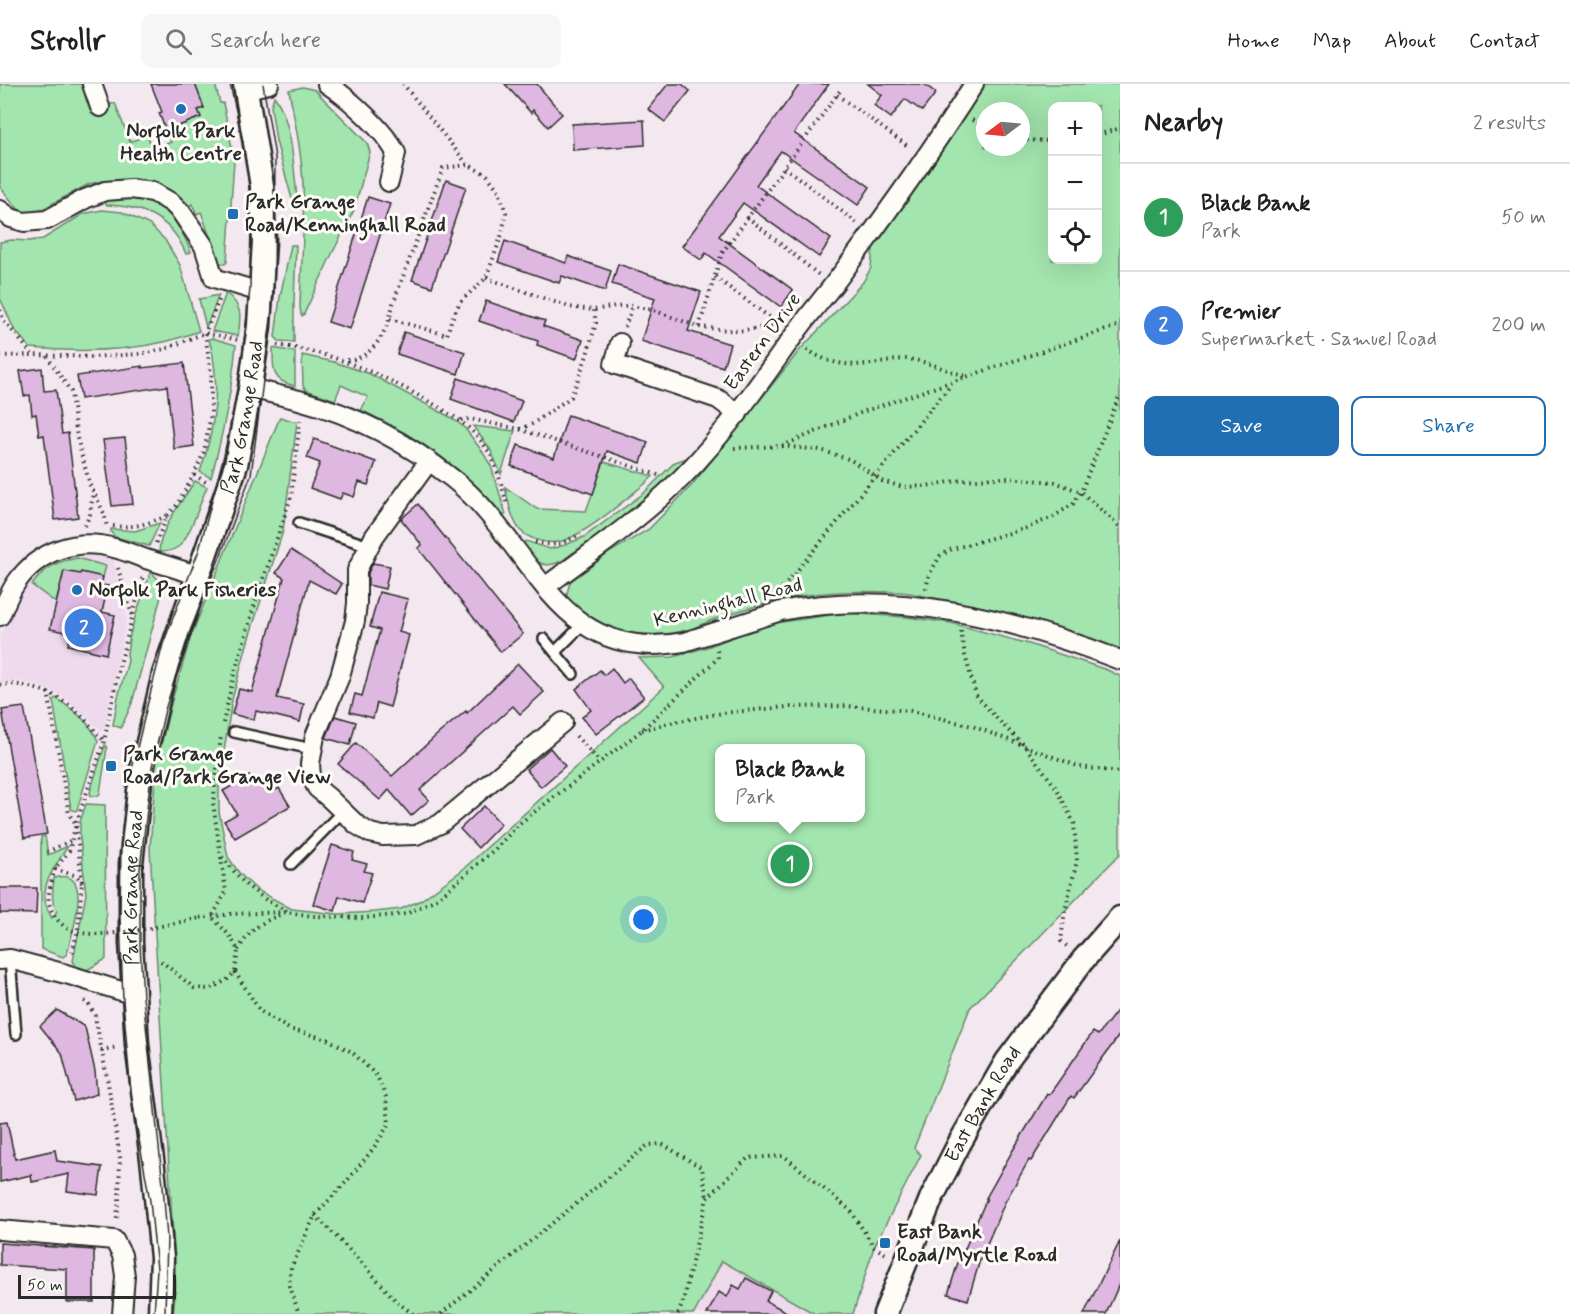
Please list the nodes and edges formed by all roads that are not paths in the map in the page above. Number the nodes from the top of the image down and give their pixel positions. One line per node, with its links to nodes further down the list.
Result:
1 (92, 84): 5 (street)
2 (327, 84): 6 (street)
3 (975, 84): 11 (street, Eastern Drive)
4 (254, 86): 8 (street, Park Grange Road)
5 (100, 107)
6 (389, 182)
7 (0, 210): 8 (street)
8 (262, 290): 10 (street, Park Grange Road)
9 (620, 344): 11 (street)
10 (250, 388): 12 (street, Kenninghall Road); 15 (street, Park Grange Road)
11 (738, 414): 16 (street, Eastern Drive)
12 (429, 461): 14 (street); 16 (street, Kenninghall Road)
13 (298, 523): 14 (lane)
14 (369, 546): 25 (street)
15 (197, 575): 17 (street); 30 (street, Park Grange Road)
16 (545, 587): 18 (street, Kenninghall Road)
17 (0, 616)
18 (583, 624): 20 (lane); 21 (street, Kenninghall Road)
19 (544, 639): 20 (lane)
20 (555, 652): 22 (lane)
21 (1120, 660)
22 (573, 674)
23 (563, 722): 26 (street)
24 (234, 732): 25 (lane)
25 (312, 748): 26 (street)
26 (342, 812): 27 (lane)
27 (291, 864)
28 (1120, 918): 35 (street, East Bank Road)
29 (5, 959): 30 (street); 31 (lane)
30 (134, 995): 34 (street, Park Grange Road)
31 (16, 1034)
32 (0, 1230): 33 (street)
33 (122, 1314)
34 (159, 1314)
35 (885, 1314)

